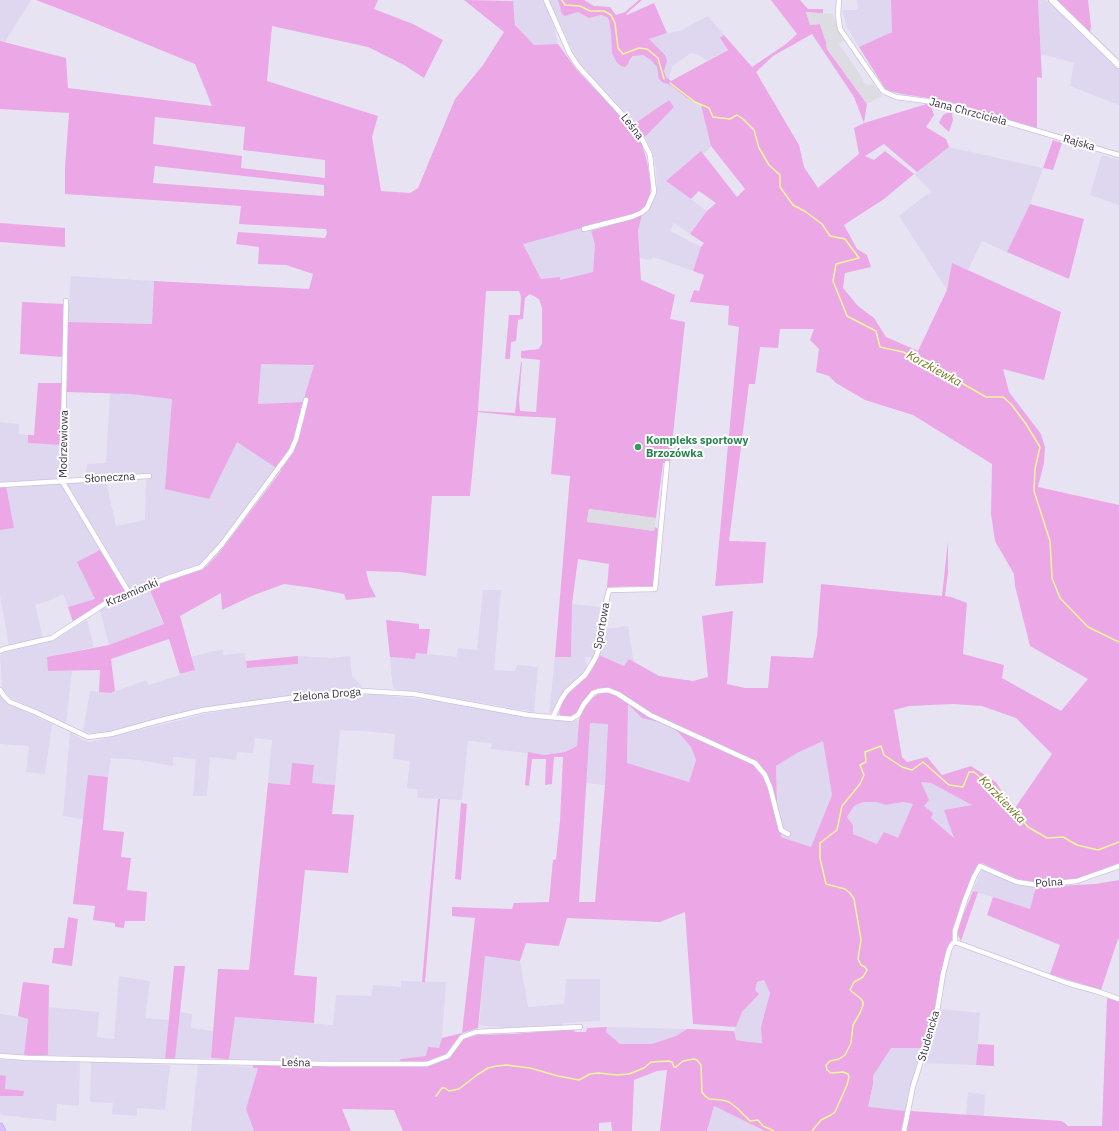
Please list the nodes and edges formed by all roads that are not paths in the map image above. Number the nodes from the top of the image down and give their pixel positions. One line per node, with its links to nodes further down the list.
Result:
1 (546, 0): 7 (street, Leśna)
2 (839, 0): 5 (street, Jana Chrzciciela)
3 (1052, 0): 4 (street)
4 (1119, 64)
5 (1038, 131): 6 (street, Rajska)
6 (1119, 155)
7 (584, 229)
8 (66, 301): 12 (street, Modrzewiowa)
9 (306, 400): 14 (street, Krzemionki)
10 (667, 463): 17 (street, Sportowa)
11 (149, 476): 12 (street, Słoneczna)
12 (62, 481): 13 (street, Słoneczna); 14 (street, Modrzewiowa)
13 (0, 485)
14 (129, 593): 15 (street, Krzemionki)
15 (0, 651)
16 (0, 690): 17 (street, Zielona Droga)
17 (553, 717): 18 (street, Zielona Droga)
18 (788, 834)
19 (980, 866): 20 (street, Polna); 21 (street, Studencka)
20 (1119, 866)
21 (955, 942): 22 (street); 27 (street, Studencka)
22 (1119, 999)
23 (580, 1027): 24 (street, Leśna)
24 (0, 1056)
25 (0, 1127): 26 (main road)
26 (2, 1131)
27 (904, 1131)

